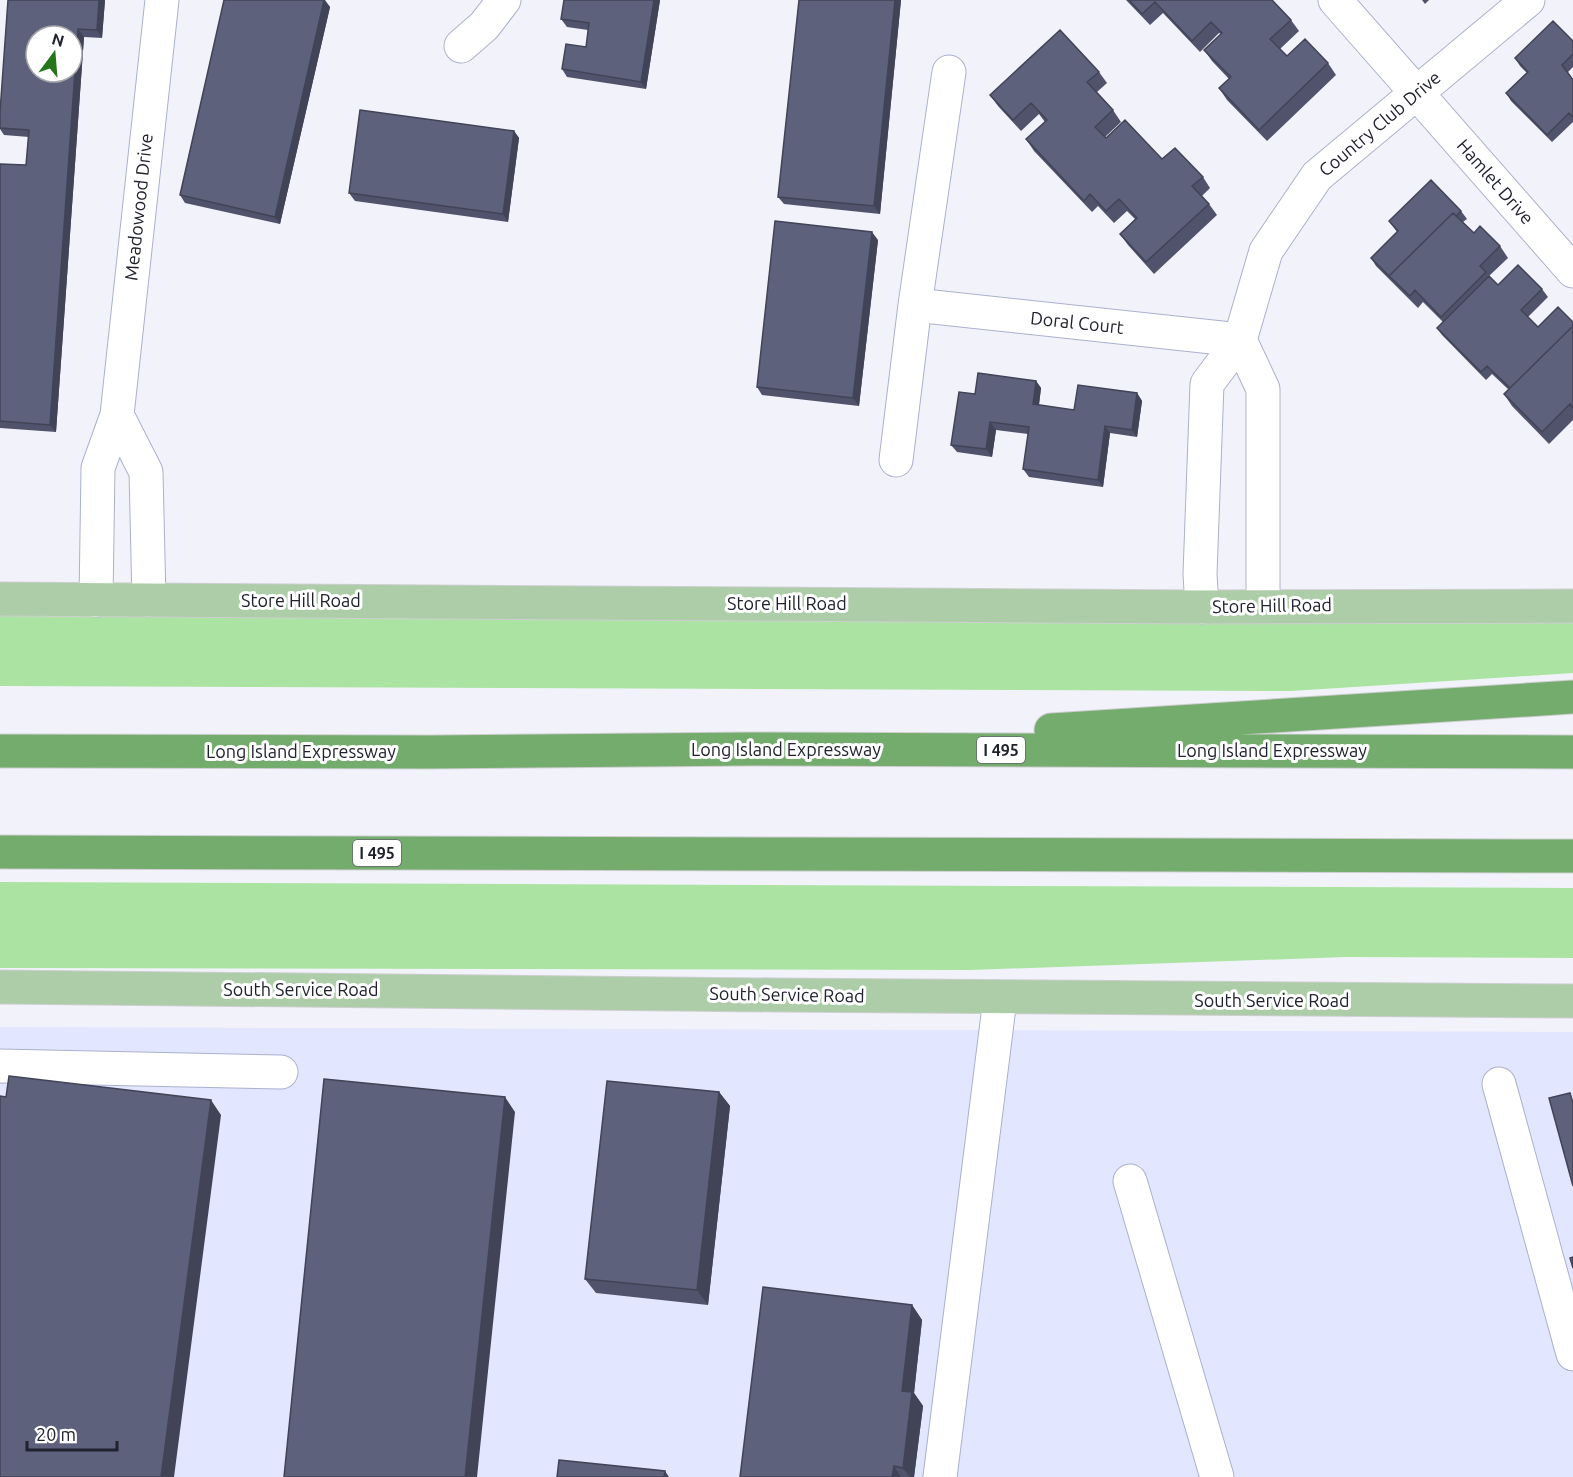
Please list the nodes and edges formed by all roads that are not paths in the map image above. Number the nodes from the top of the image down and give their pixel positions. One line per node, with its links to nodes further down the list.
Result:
1 (162, 0): 11 (street, Meadowood Drive)
2 (504, 0): 5 (street)
3 (1335, 0): 7 (street, Hamlet Drive)
4 (1528, 0): 7 (street, Country Club Drive)
5 (461, 46)
6 (949, 72): 9 (street)
7 (1417, 92): 8 (street, Hamlet Drive); 10 (street, Country Club Drive)
8 (1573, 271)
9 (915, 305): 10 (street, Doral Court); 12 (street)
10 (1240, 340): 16 (street); 18 (street, Country Club Drive)
11 (117, 415): 14 (street, Meadowood Drive); 15 (street)
12 (896, 460)
13 (0, 599): 14 (main road, Store Hill Road)
14 (96, 600): 15 (main road, Store Hill Road)
15 (149, 600): 18 (main road, Store Hill Road)
16 (1263, 605): 17 (main road, Store Hill Road); 18 (main road, Store Hill Road)
17 (1573, 606)
18 (1202, 607)
19 (1573, 697): 20 (highway)
20 (750, 749): 21 (highway, Long Island Expressway / I 495); 22 (highway, Long Island Expressway / I 495)
21 (0, 751)
22 (1573, 752)
23 (0, 852): 24 (highway, I 495)
24 (1573, 856)
25 (0, 987): 26 (main road, South Service Road)
26 (1000, 999): 27 (main road, South Service Road); 33 (street)
27 (1573, 1001)
28 (0, 1066): 29 (street)
29 (281, 1072)
30 (1499, 1084): 32 (street)
31 (1130, 1181): 34 (street)
32 (1573, 1354)
33 (940, 1477)
34 (1217, 1477)

